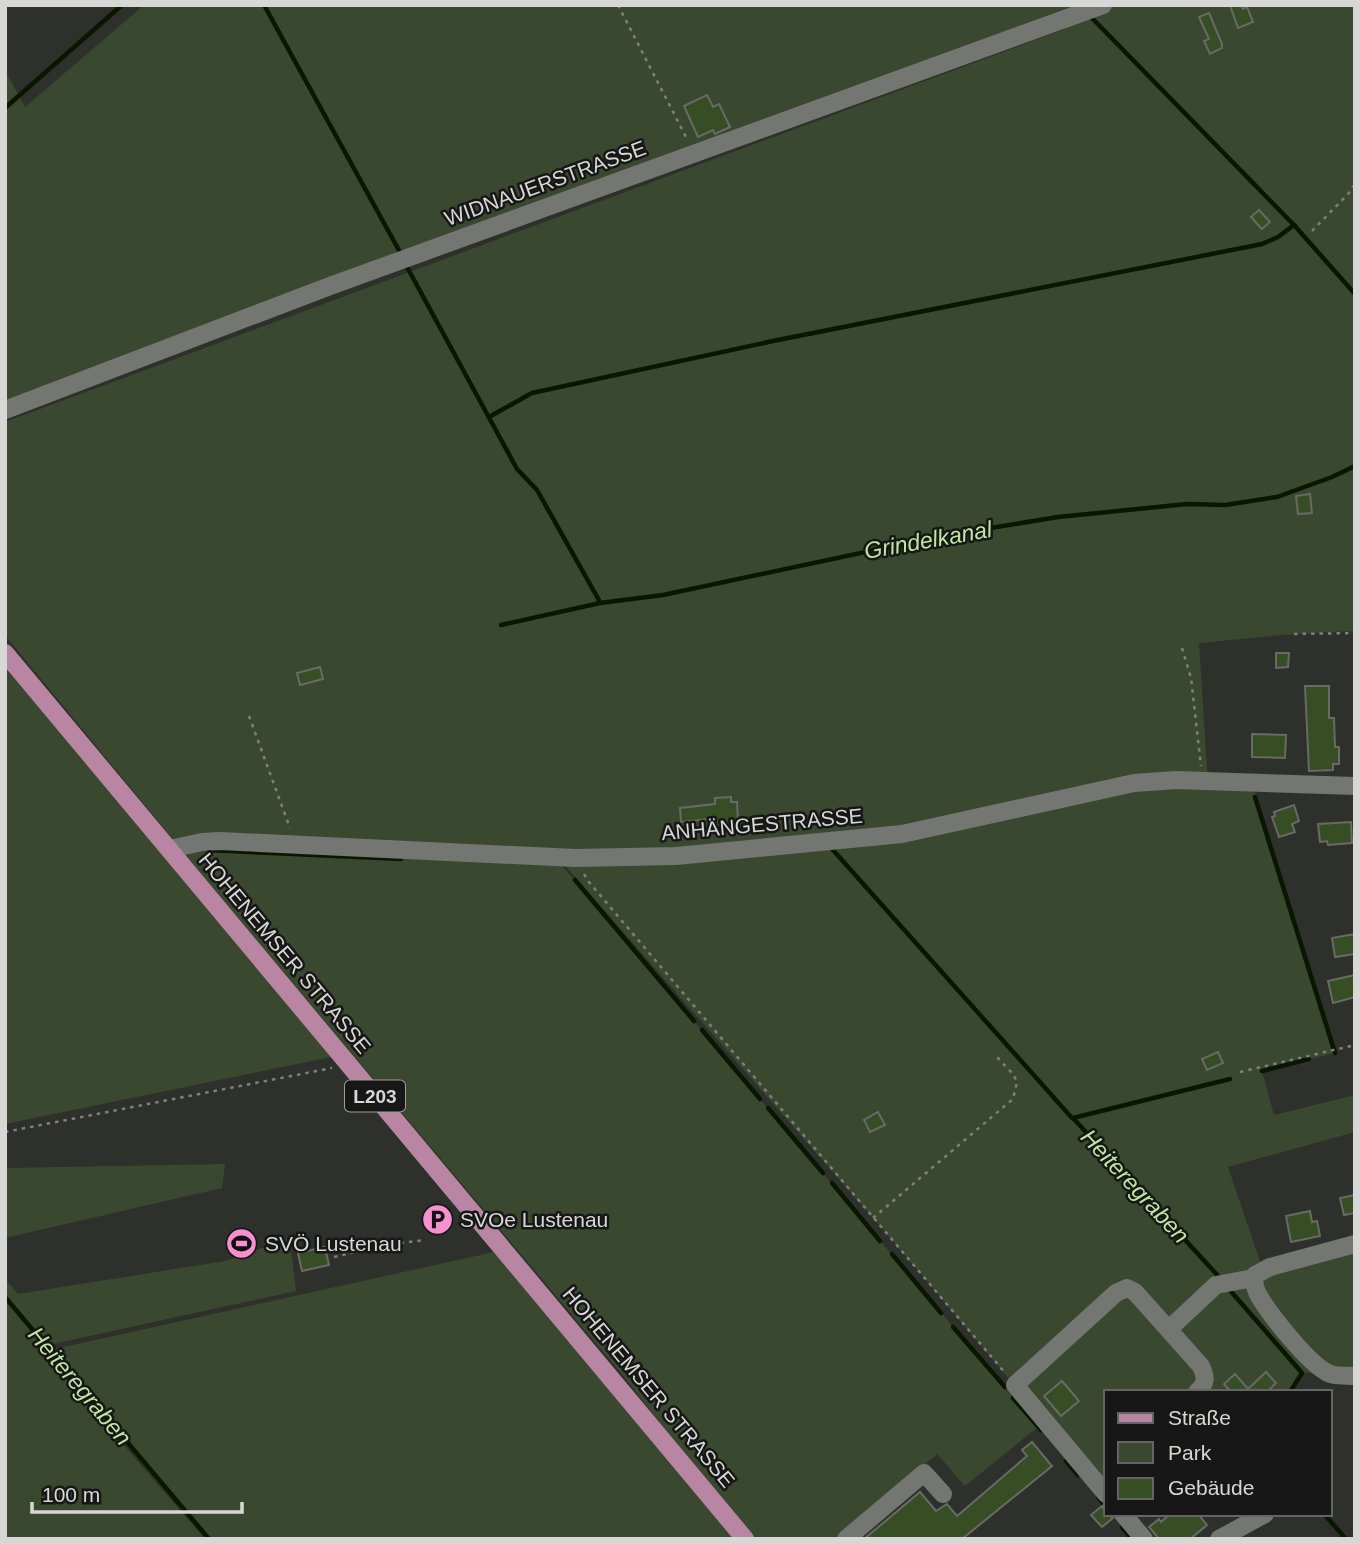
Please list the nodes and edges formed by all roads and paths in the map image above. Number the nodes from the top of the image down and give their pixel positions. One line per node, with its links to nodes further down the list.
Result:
1 (618, 5): 3 (path)
2 (1103, 5): 3 (street, WIDNAUERSTRASSE)
3 (694, 153): 6 (street, WIDNAUERSTRASSE)
4 (1355, 184): 5 (path)
5 (1312, 231)
6 (5, 410)
7 (1294, 634): 8 (path)
8 (1355, 634)
9 (1182, 648): 12 (path)
10 (5, 653): 15 (main road, HOHENEMSER STRASSE / L203)
11 (249, 716): 14 (path)
12 (1203, 780): 13 (street, ANHÄNGESTRASSE); 16 (street, ANHÄNGESTRASSE)
13 (1355, 786)
14 (294, 845): 15 (street, ANHÄNGESTRASSE); 16 (street, ANHÄNGESTRASSE)
15 (170, 849): 19 (main road, HOHENEMSER STRASSE / L203)
16 (575, 858): 22 (path)
17 (1355, 1045): 20 (path)
18 (993, 1054): 22 (path)
19 (349, 1065): 21 (path); 35 (main road, HOHENEMSER STRASSE / L203)
20 (1240, 1072)
21 (5, 1132)
22 (873, 1218): 29 (path)
23 (425, 1240): 25 (path)
24 (1355, 1244): 26 (street)
25 (334, 1257)
26 (1254, 1278): 27 (street); 28 (street)
27 (1169, 1329): 29 (street); 30 (street)
28 (1355, 1376)
29 (1015, 1385): 31 (street)
30 (1199, 1390)
31 (1103, 1483)
32 (943, 1494): 36 (street)
33 (1125, 1516): 37 (street)
34 (1261, 1516): 38 (street)
35 (745, 1539)
36 (846, 1539)
37 (1144, 1539)
38 (1219, 1539)

